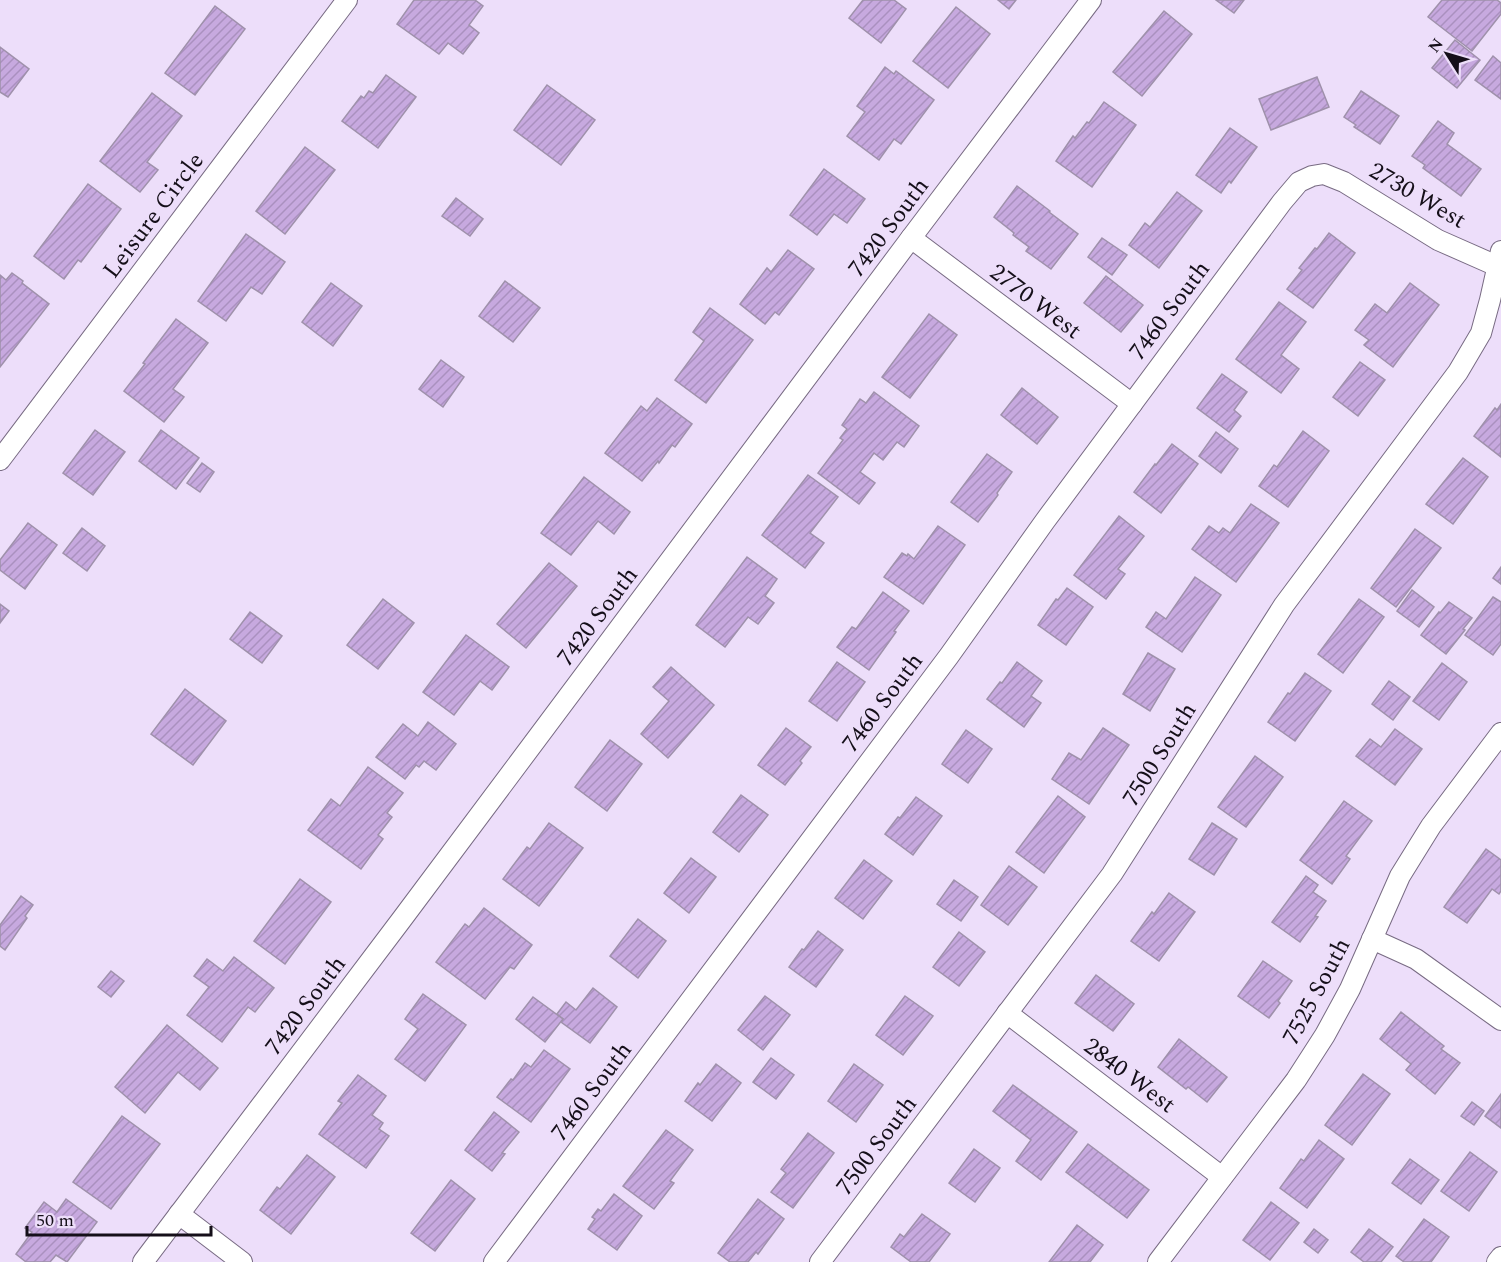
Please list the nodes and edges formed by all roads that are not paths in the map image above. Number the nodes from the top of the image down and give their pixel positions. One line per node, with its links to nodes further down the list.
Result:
1 (347, 0): 7 (street, Leisure Circle)
2 (1091, 0): 4 (street, 7420 South)
3 (1312, 176): 5 (street, 2730 West); 6 (street, 7460 South)
4 (911, 238): 6 (street, 2770 West); 13 (street, 7420 South)
5 (1499, 258): 10 (street, 7500 South)
6 (1132, 404): 17 (street, 7460 South)
7 (0, 460)
8 (1501, 734): 9 (street, 7525 South)
9 (1372, 939): 11 (street); 12 (street, 7525 South)
10 (1007, 1013): 12 (street, 2840 West); 18 (street, 7500 South)
11 (1501, 1020)
12 (1222, 1177): 19 (street, 7525 South)
13 (179, 1214): 15 (street, 7420 South); 16 (street)
14 (1501, 1257): 20 (street)
15 (142, 1262)
16 (242, 1262)
17 (494, 1262)
18 (820, 1262)
19 (1158, 1262)
20 (1497, 1262)

